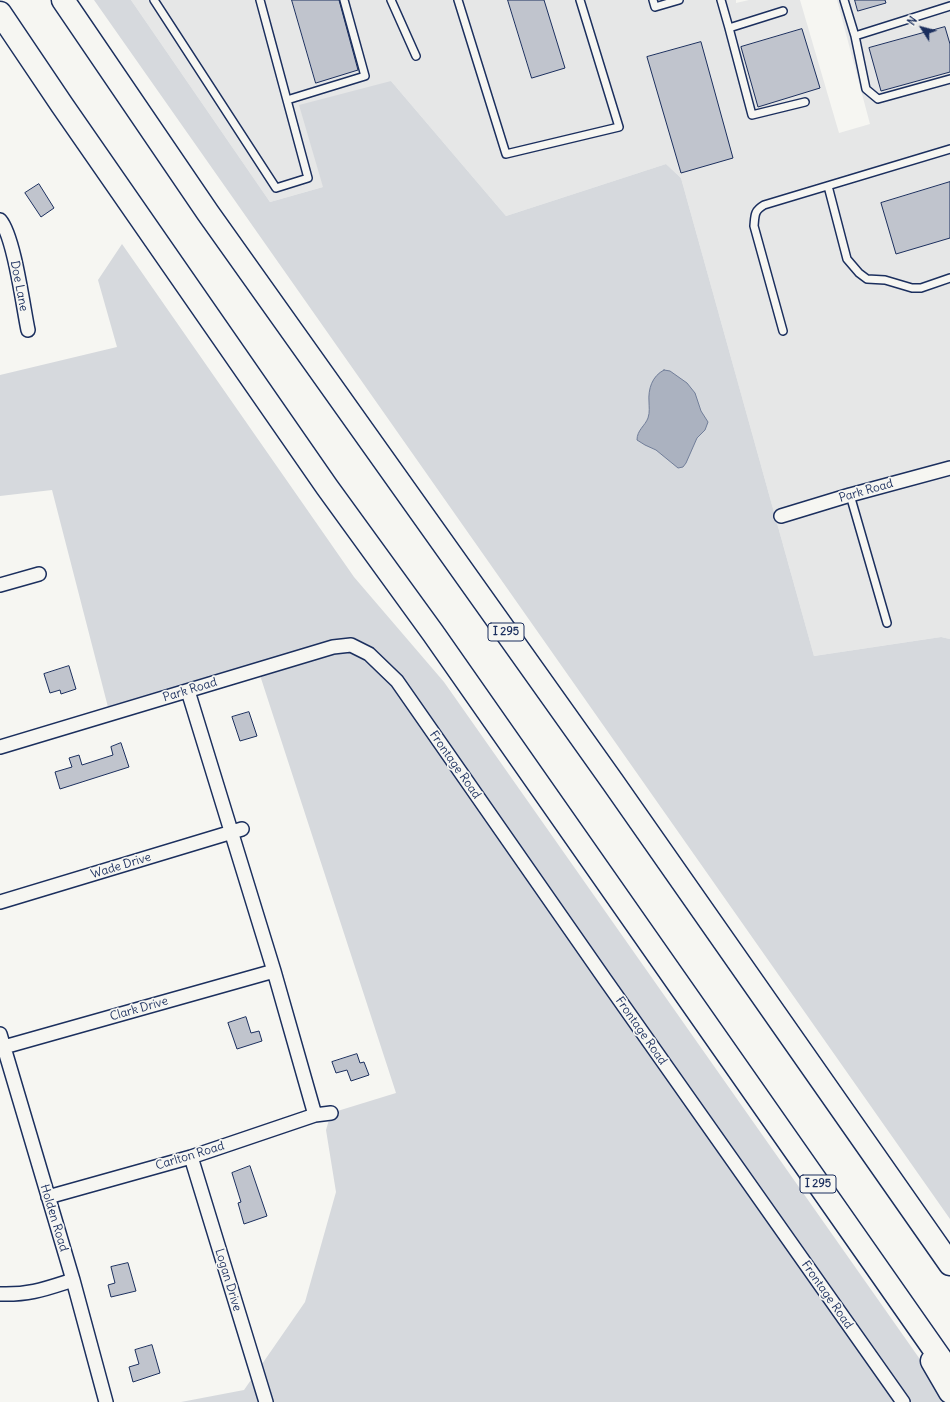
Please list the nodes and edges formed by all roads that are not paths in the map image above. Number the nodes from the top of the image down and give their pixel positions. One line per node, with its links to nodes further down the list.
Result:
1 (63, 0): 44 (highway, I 295)
2 (154, 0): 19 (lane)
3 (260, 0): 19 (lane)
4 (344, 0): 19 (lane)
5 (391, 0): 17 (lane)
6 (458, 0): 7 (lane)
7 (580, 0)
8 (653, 0): 9 (lane)
9 (679, 0)
10 (721, 0): 15 (lane)
11 (844, 0): 16 (lane)
12 (950, 6): 16 (lane)
13 (783, 11): 15 (lane)
14 (0, 13): 48 (highway, I 295)
15 (728, 28): 20 (lane)
16 (855, 36): 18 (lane)
17 (416, 56)
18 (950, 79)
19 (287, 100)
20 (806, 102)
21 (950, 150): 22 (lane)
22 (828, 186): 24 (lane); 26 (lane)
23 (0, 220): 25 (street, Doe Lane)
24 (950, 278)
25 (28, 330)
26 (783, 331)
27 (950, 468): 28 (street, Park Road)
28 (850, 495): 29 (street, Park Road); 32 (lane)
29 (782, 516)
30 (39, 574): 31 (street)
31 (0, 585)
32 (887, 623)
33 (377, 661): 34 (street, Park Road); 55 (street, Frontage Road)
34 (188, 691): 35 (street, Park Road); 36 (street)
35 (0, 747)
36 (237, 830): 37 (street, Wade Drive); 38 (street)
37 (0, 902)
38 (274, 971): 40 (street, Clark Drive); 42 (street)
39 (0, 1034): 40 (street, Holden Road)
40 (4, 1047): 45 (street, Holden Road)
41 (331, 1113): 42 (street, Carlton Road)
42 (314, 1115): 43 (street, Carlton Road)
43 (191, 1157): 45 (street, Carlton Road); 54 (street, Logan Drive)
44 (888, 1176): 46 (highway); 47 (highway, I 295)
45 (48, 1197): 49 (street, Holden Road)
46 (950, 1254)
47 (950, 1264)
48 (880, 1272): 51 (highway, I 295); 52 (highway)
49 (73, 1280): 50 (street); 53 (street, Holden Road)
50 (0, 1294)
51 (950, 1372)
52 (950, 1392)
53 (106, 1402)
54 (266, 1402)
55 (903, 1402)

